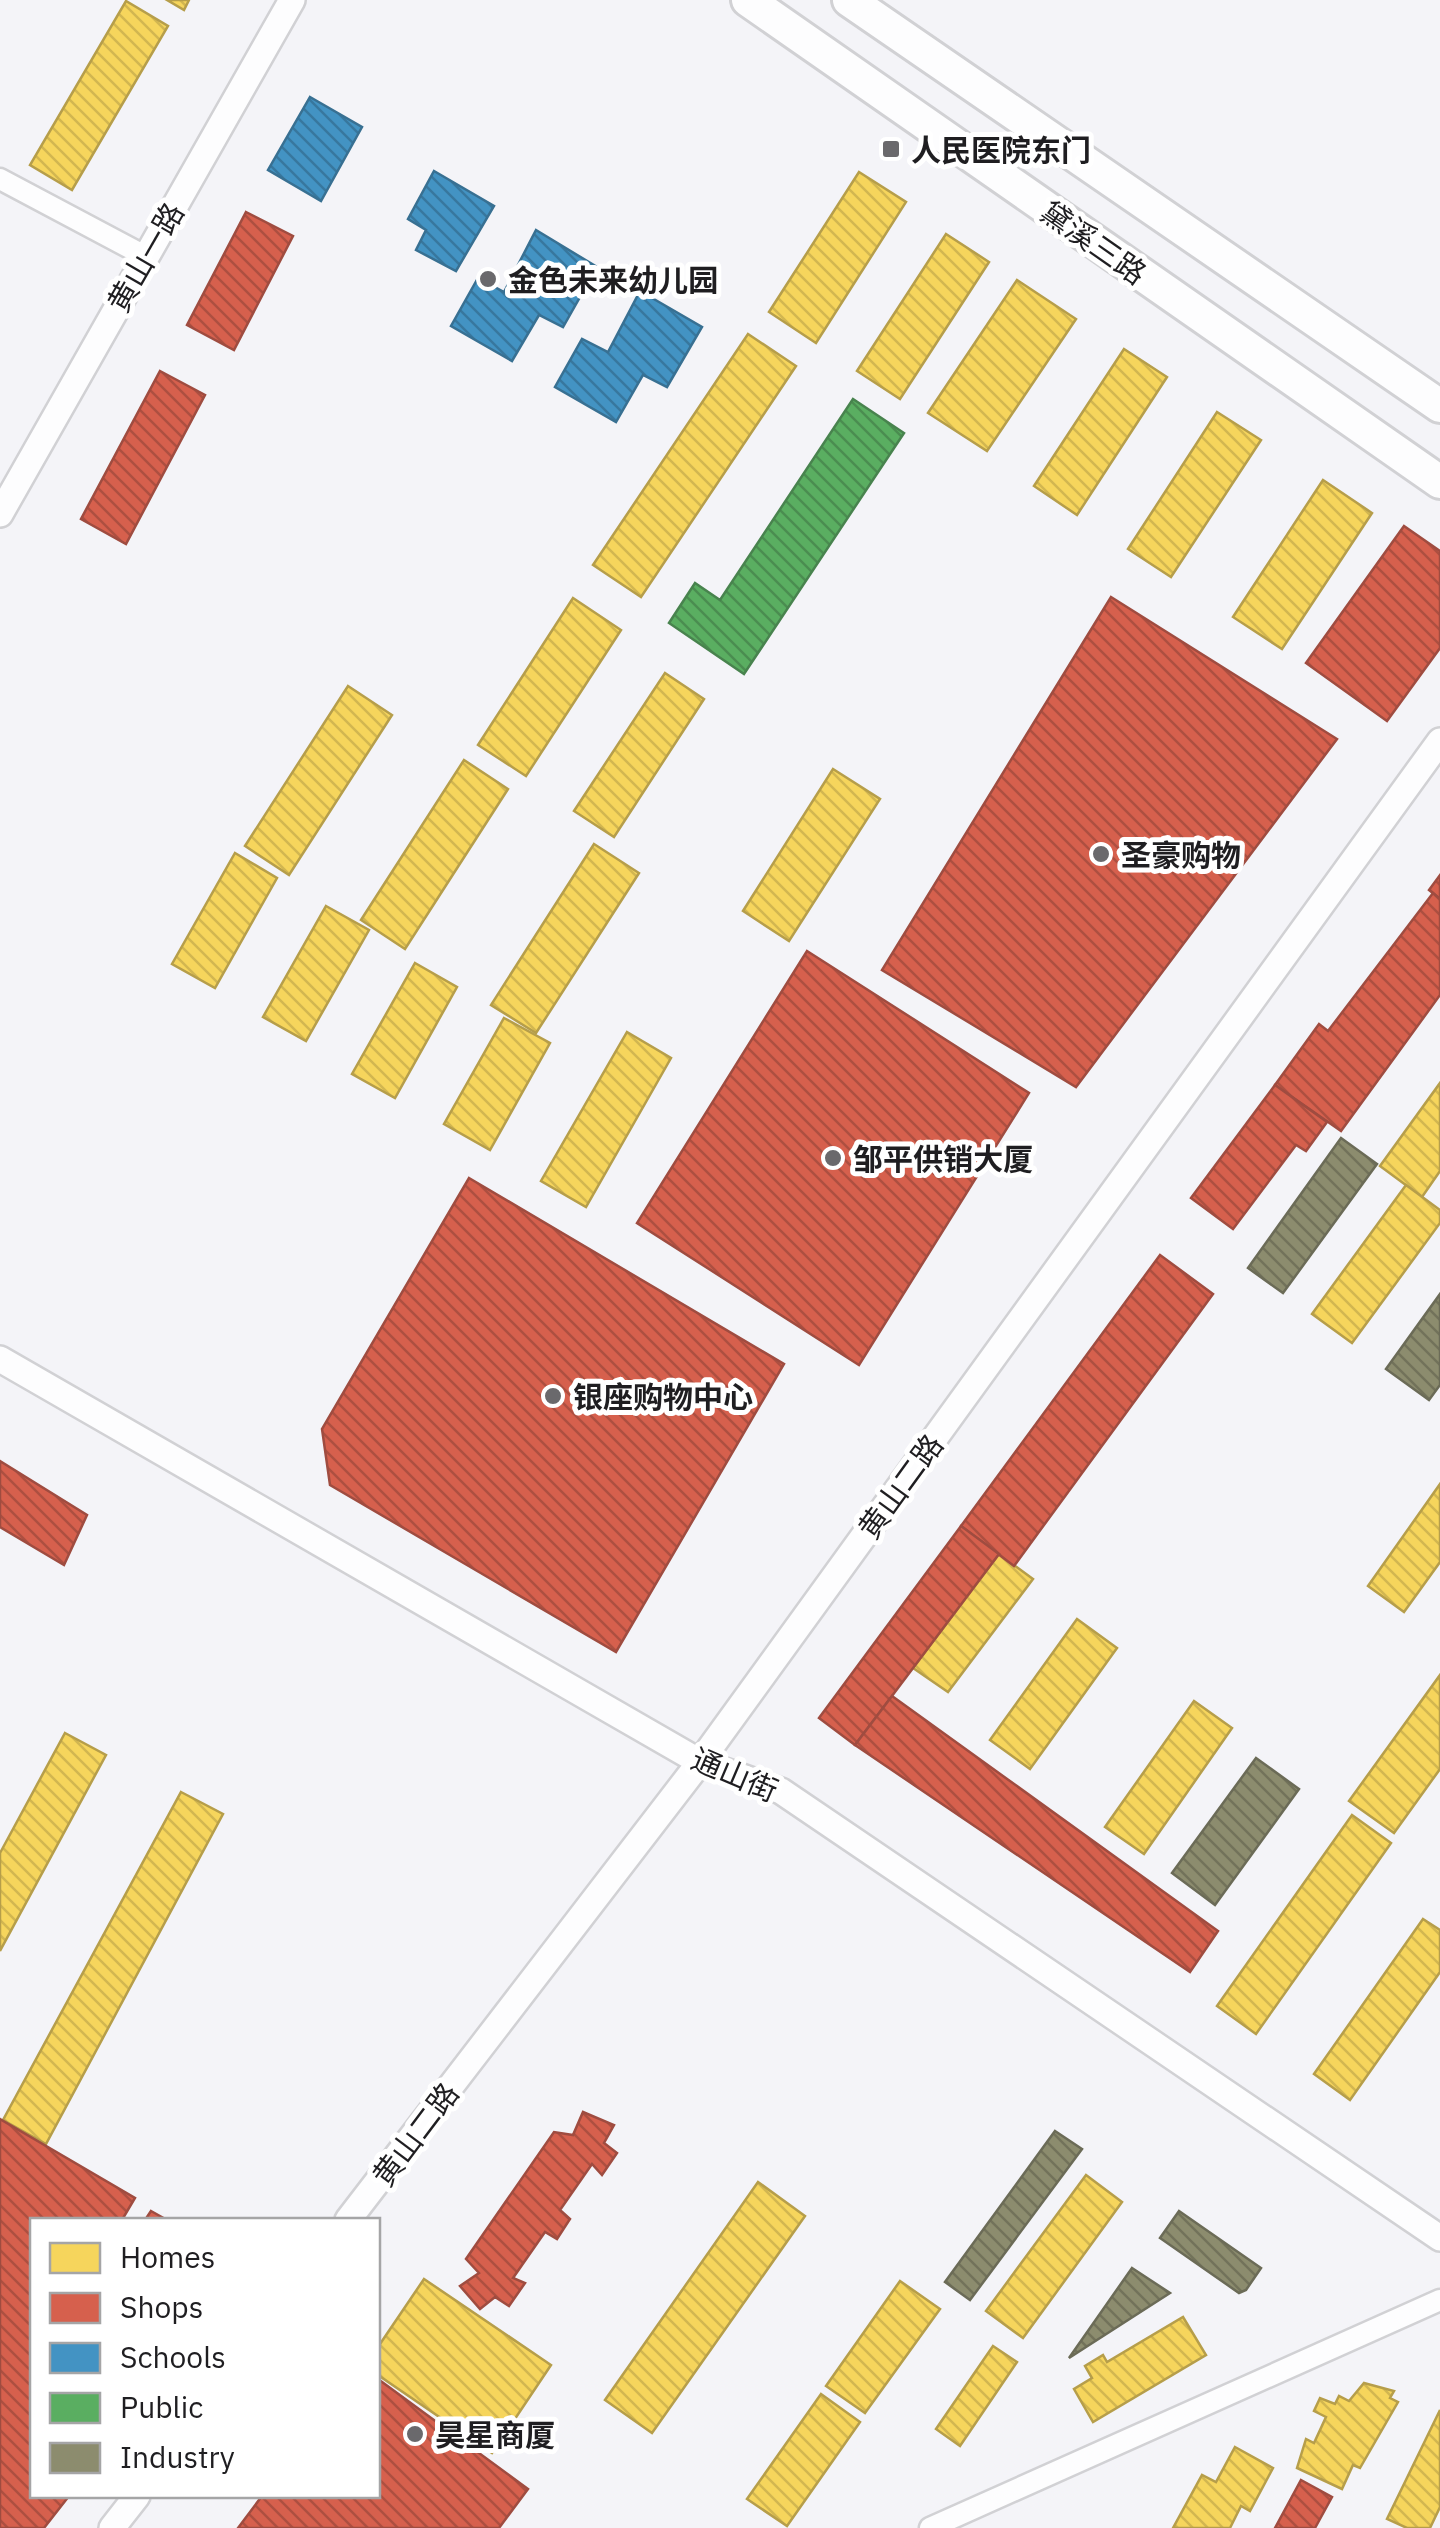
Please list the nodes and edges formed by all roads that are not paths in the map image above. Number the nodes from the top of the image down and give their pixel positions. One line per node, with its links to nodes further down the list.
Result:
1 (292, 0): 5 (street, 黄山一路)
2 (748, 0): 7 (main road, 黛溪三路)
3 (849, 0): 6 (main road, 黛溪三路)
4 (0, 178): 5 (street)
5 (145, 256): 8 (street, 黄山一路)
6 (1440, 406)
7 (1440, 482)
8 (0, 514)
9 (1440, 741): 11 (street, 黄山二路)
10 (0, 1359): 11 (street, 通山街)
11 (700, 1762): 12 (street, 黄山二路); 13 (street, 通山街)
12 (350, 2218)
13 (1440, 2238)
14 (1440, 2300): 17 (street)
15 (135, 2498): 16 (street)
16 (112, 2528)
17 (930, 2528)

